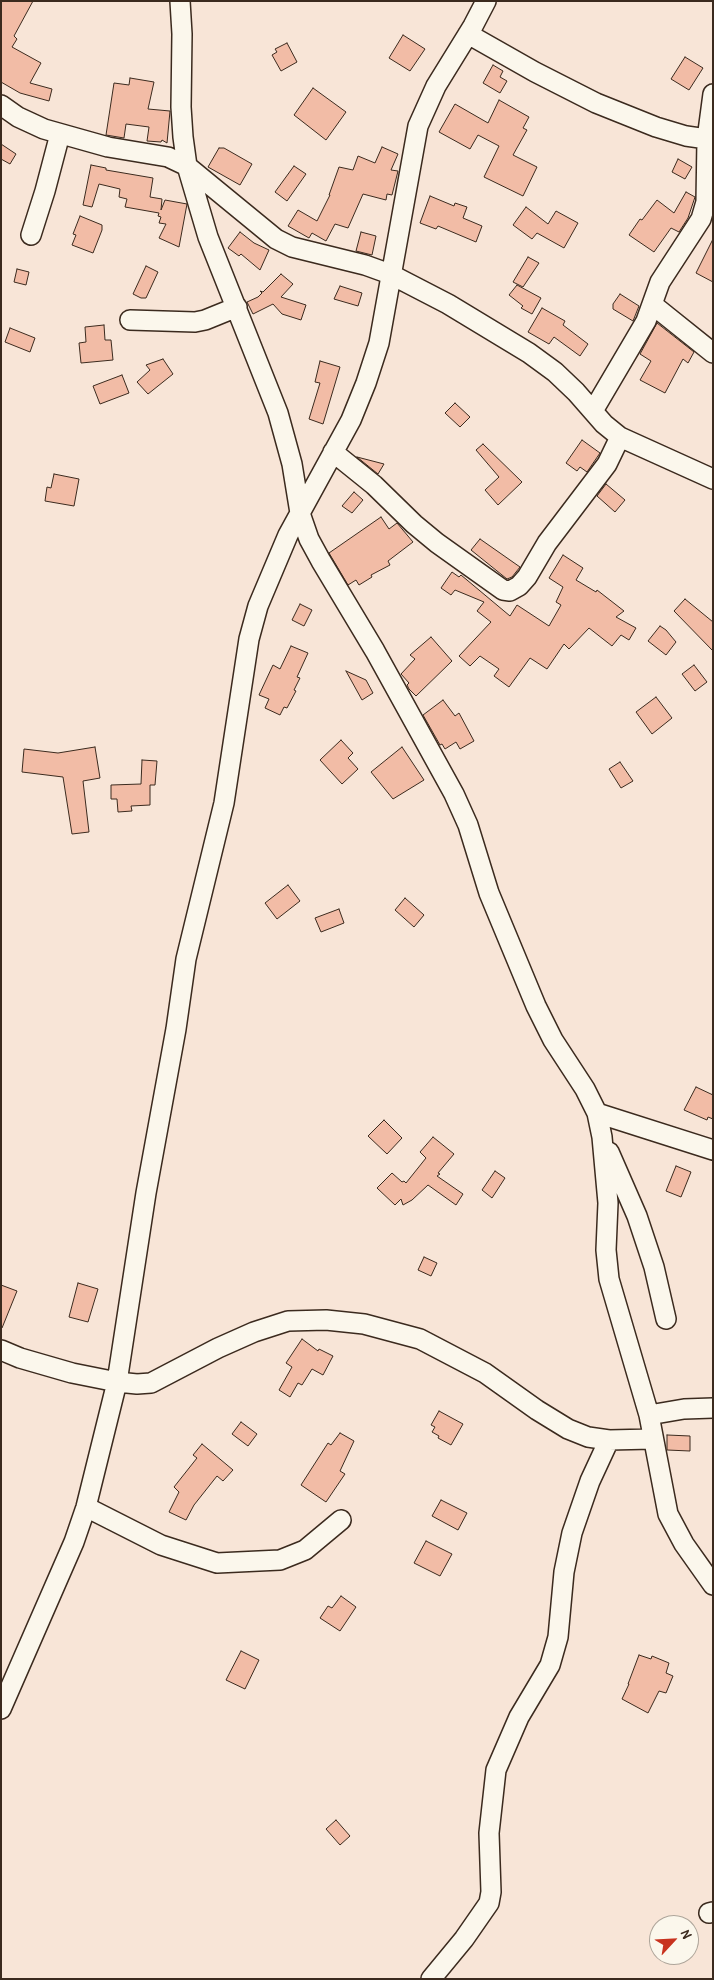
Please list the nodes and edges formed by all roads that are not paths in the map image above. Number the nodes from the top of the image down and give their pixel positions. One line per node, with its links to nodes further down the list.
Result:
1 (180, 1): 8 (street)
2 (486, 1): 3 (street)
3 (468, 34): 7 (street); 10 (street)
4 (713, 94): 7 (street)
5 (1, 105): 6 (street)
6 (60, 134): 8 (street); 9 (street)
7 (708, 139): 11 (street)
8 (188, 166): 10 (street); 12 (street)
9 (31, 234)
10 (390, 274): 15 (street); 17 (street)
11 (653, 305): 14 (street); 15 (street)
12 (237, 307): 13 (street); 19 (street)
13 (130, 320)
14 (713, 353)
15 (593, 411): 16 (street)
16 (620, 437): 17 (street); 18 (street)
17 (333, 452): 19 (street)
18 (713, 479)
19 (300, 513): 20 (street); 25 (street)
20 (597, 1113): 21 (street); 22 (street)
21 (602, 1137): 23 (street); 27 (street)
22 (713, 1150)
23 (666, 1319)
24 (1, 1350): 25 (street)
25 (117, 1382): 29 (street); 30 (street)
26 (713, 1408): 27 (street)
27 (649, 1415): 28 (street)
28 (652, 1439): 29 (street); 32 (street)
29 (609, 1440): 34 (street)
30 (86, 1507): 31 (street); 33 (street)
31 (341, 1520)
32 (713, 1585)
33 (1, 1709)
34 (431, 1979)

